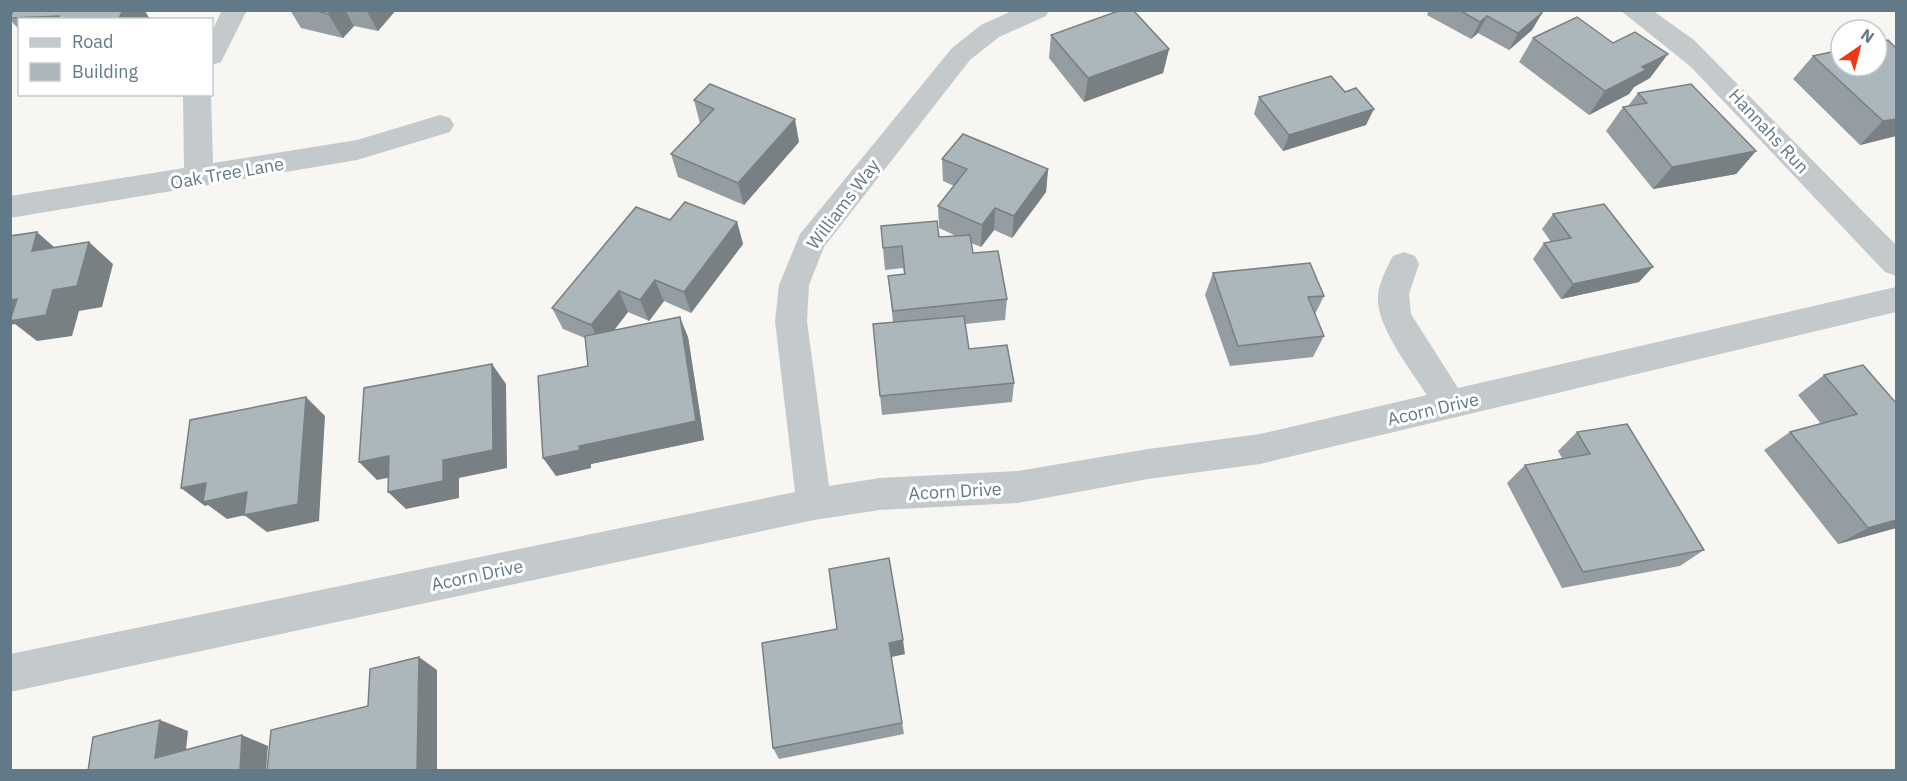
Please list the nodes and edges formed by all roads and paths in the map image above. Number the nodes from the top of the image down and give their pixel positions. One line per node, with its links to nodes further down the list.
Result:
1 (234, 10): 4 (street)
2 (1037, 10): 13 (street, Williams Way)
3 (1646, 13): 10 (street, Hannahs Run)
4 (213, 54)
5 (197, 96): 7 (street)
6 (440, 125): 7 (street, Oak Tree Lane)
7 (199, 178): 8 (street, Oak Tree Lane)
8 (10, 207)
9 (1404, 264): 12 (street)
10 (1896, 264)
11 (1896, 300): 12 (street, Acorn Drive)
12 (1451, 405): 13 (street, Acorn Drive)
13 (814, 504): 14 (street, Acorn Drive)
14 (10, 673)

